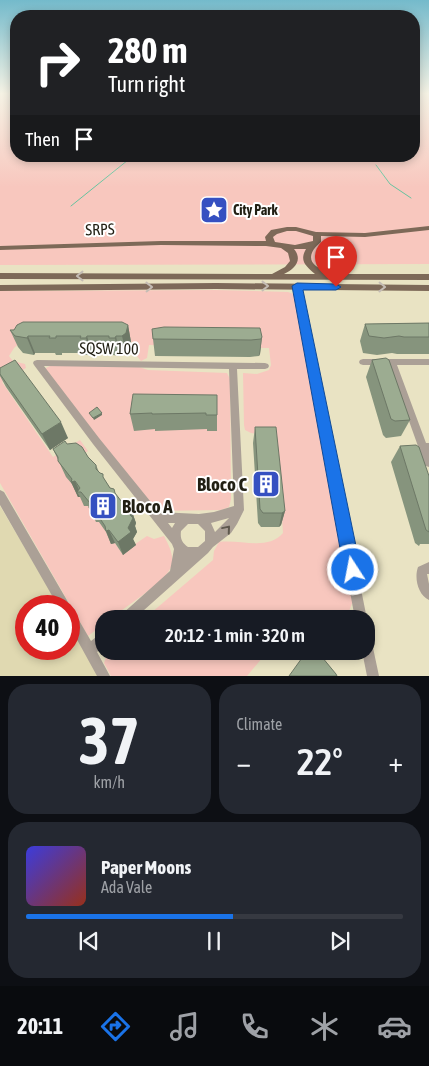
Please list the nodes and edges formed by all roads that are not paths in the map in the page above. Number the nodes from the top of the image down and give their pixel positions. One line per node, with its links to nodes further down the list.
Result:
1 (429, 228): 3 (main road, SRPS)
2 (271, 239): 3 (main road, SRPS); 4 (main road, SRPS); 5 (main road, SRPS)
3 (315, 241): 4 (main road, SRPS); 9 (main road)
4 (283, 247): 8 (main road)
5 (0, 248)
6 (0, 276): 7 (main road, one-way to 6)
7 (129, 276): 8 (main road); 13 (main road)
8 (259, 276): 9 (main road)
9 (346, 277): 10 (main road)
10 (429, 277)
11 (297, 286): 13 (main road, one-way to 11); 14 (main road, one-way to 14); 33 (street)
12 (0, 288): 13 (main road)
13 (100, 288)
14 (429, 288)
15 (363, 362): 16 (street)
16 (392, 362): 17 (street); 20 (street)
17 (429, 362)
18 (233, 366): 19 (street); 23 (street); 24 (street, SQSW 100)
19 (265, 366)
20 (426, 447): 21 (street)
21 (429, 463)
22 (0, 495): 31 (street)
23 (239, 510): 25 (street); 27 (street, one-way to 23)
24 (156, 517): 25 (street); 26 (street, SQSW 100)
25 (195, 519): 26 (street); 27 (street)
26 (178, 545): 27 (street); 29 (street)
27 (205, 547): 29 (street)
28 (429, 568): 30 (street)
29 (175, 574): 32 (street)
30 (429, 594)
31 (58, 595)
32 (135, 610)
33 (359, 610)
34 (80, 633): 36 (street)
35 (95, 646): 36 (street)
36 (90, 650): 38 (street)
37 (370, 660): 39 (street)
38 (104, 676)
39 (373, 676)

